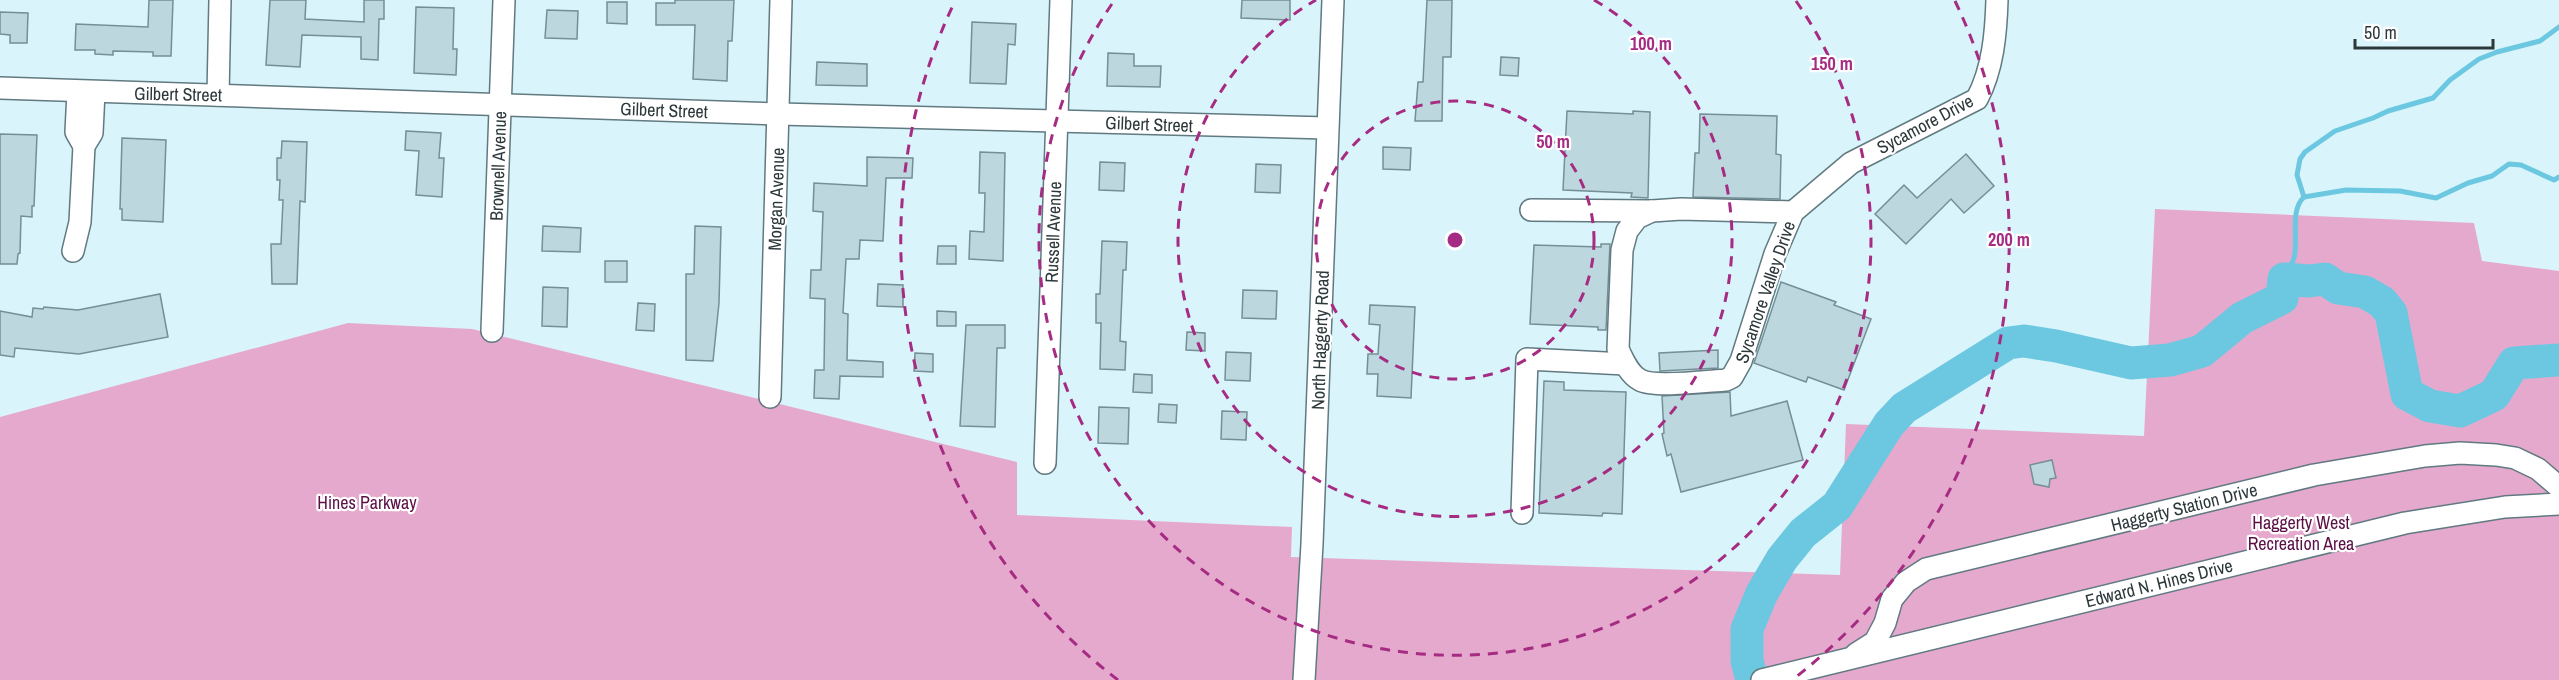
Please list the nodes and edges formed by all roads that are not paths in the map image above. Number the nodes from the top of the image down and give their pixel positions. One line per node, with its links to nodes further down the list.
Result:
1 (220, 0): 9 (street)
2 (504, 0): 10 (street, Brownell Avenue)
3 (781, 0): 11 (street, Morgan Avenue)
4 (1061, 0): 12 (street, Russell Avenue)
5 (1333, 0): 13 (street, North Haggerty Road)
6 (1997, 0): 16 (street, Sycamore Drive)
7 (0, 88): 8 (street, Gilbert Street)
8 (86, 92): 9 (street, Gilbert Street); 17 (street)
9 (218, 95): 10 (street, Gilbert Street)
10 (500, 104): 11 (street, Gilbert Street); 18 (street, Brownell Avenue)
11 (779, 114): 12 (street, Gilbert Street); 20 (street, Morgan Avenue)
12 (1057, 121): 13 (street, Gilbert Street); 21 (street, Russell Avenue)
13 (1327, 128): 26 (street, North Haggerty Road)
14 (1531, 210): 15 (street, Sycamore Valley Drive)
15 (1652, 211): 16 (street, Sycamore Valley Drive); 19 (street)
16 (1793, 212): 19 (street, Sycamore Valley Drive)
17 (73, 251)
18 (492, 331)
19 (1625, 364): 24 (street)
20 (770, 397)
21 (1045, 463)
22 (2559, 487): 25 (street, Haggerty Station Drive)
23 (2559, 504): 25 (street, Edward N. Hines Drive)
24 (1522, 513)
25 (1848, 659): 27 (street, Edward N. Hines Drive)
26 (1304, 680)
27 (1762, 680)

